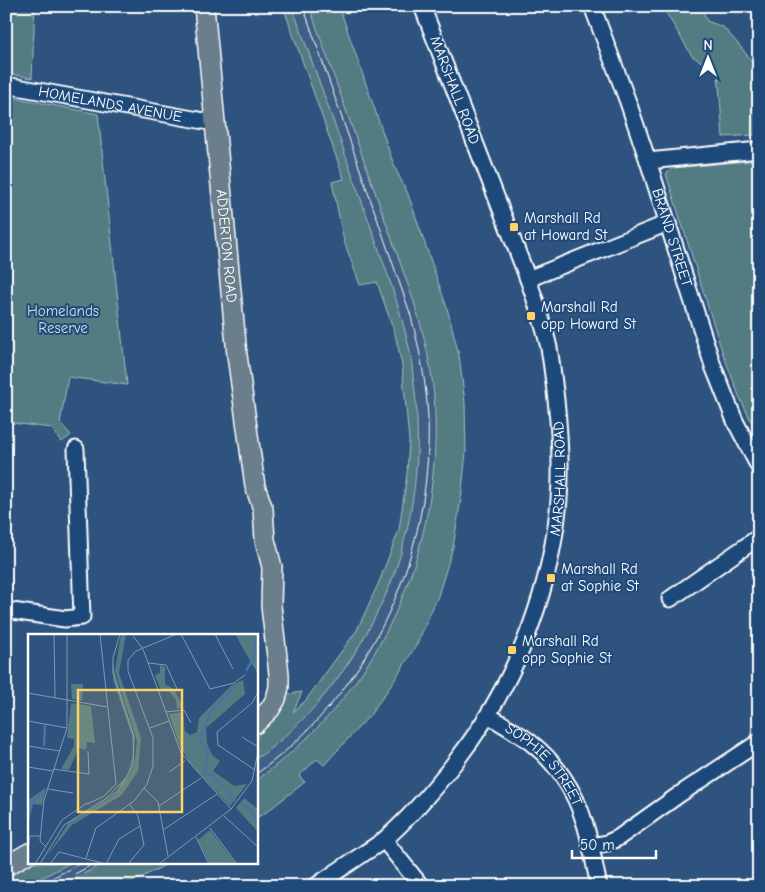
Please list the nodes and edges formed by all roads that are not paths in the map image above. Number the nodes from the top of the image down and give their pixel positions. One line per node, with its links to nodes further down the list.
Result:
1 (204, 6): 5 (main road, ADDERTON ROAD)
2 (422, 6): 9 (street, MARSHALL ROAD)
3 (592, 6): 7 (street, BRAND STREET)
4 (6, 85): 5 (street, HOMELANDS AVENUE)
5 (215, 123): 16 (main road, ADDERTON ROAD)
6 (759, 150): 7 (street)
7 (648, 161): 8 (street, BRAND STREET)
8 (668, 224): 9 (street); 11 (street, BRAND STREET)
9 (528, 280): 15 (street, MARSHALL ROAD)
10 (76, 449): 14 (street)
11 (759, 467)
12 (759, 537): 13 (street)
13 (670, 599)
14 (6, 610)
15 (488, 715): 18 (street, MARSHALL ROAD); 19 (street, SOPHIE STREET)
16 (258, 721)
17 (759, 742): 19 (street)
18 (384, 840): 22 (street, MARSHALL ROAD); 23 (street)
19 (591, 846): 24 (street, SOPHIE STREET)
20 (28, 854): 21 (main road)
21 (6, 866)
22 (316, 886)
23 (421, 886)
24 (598, 886)

